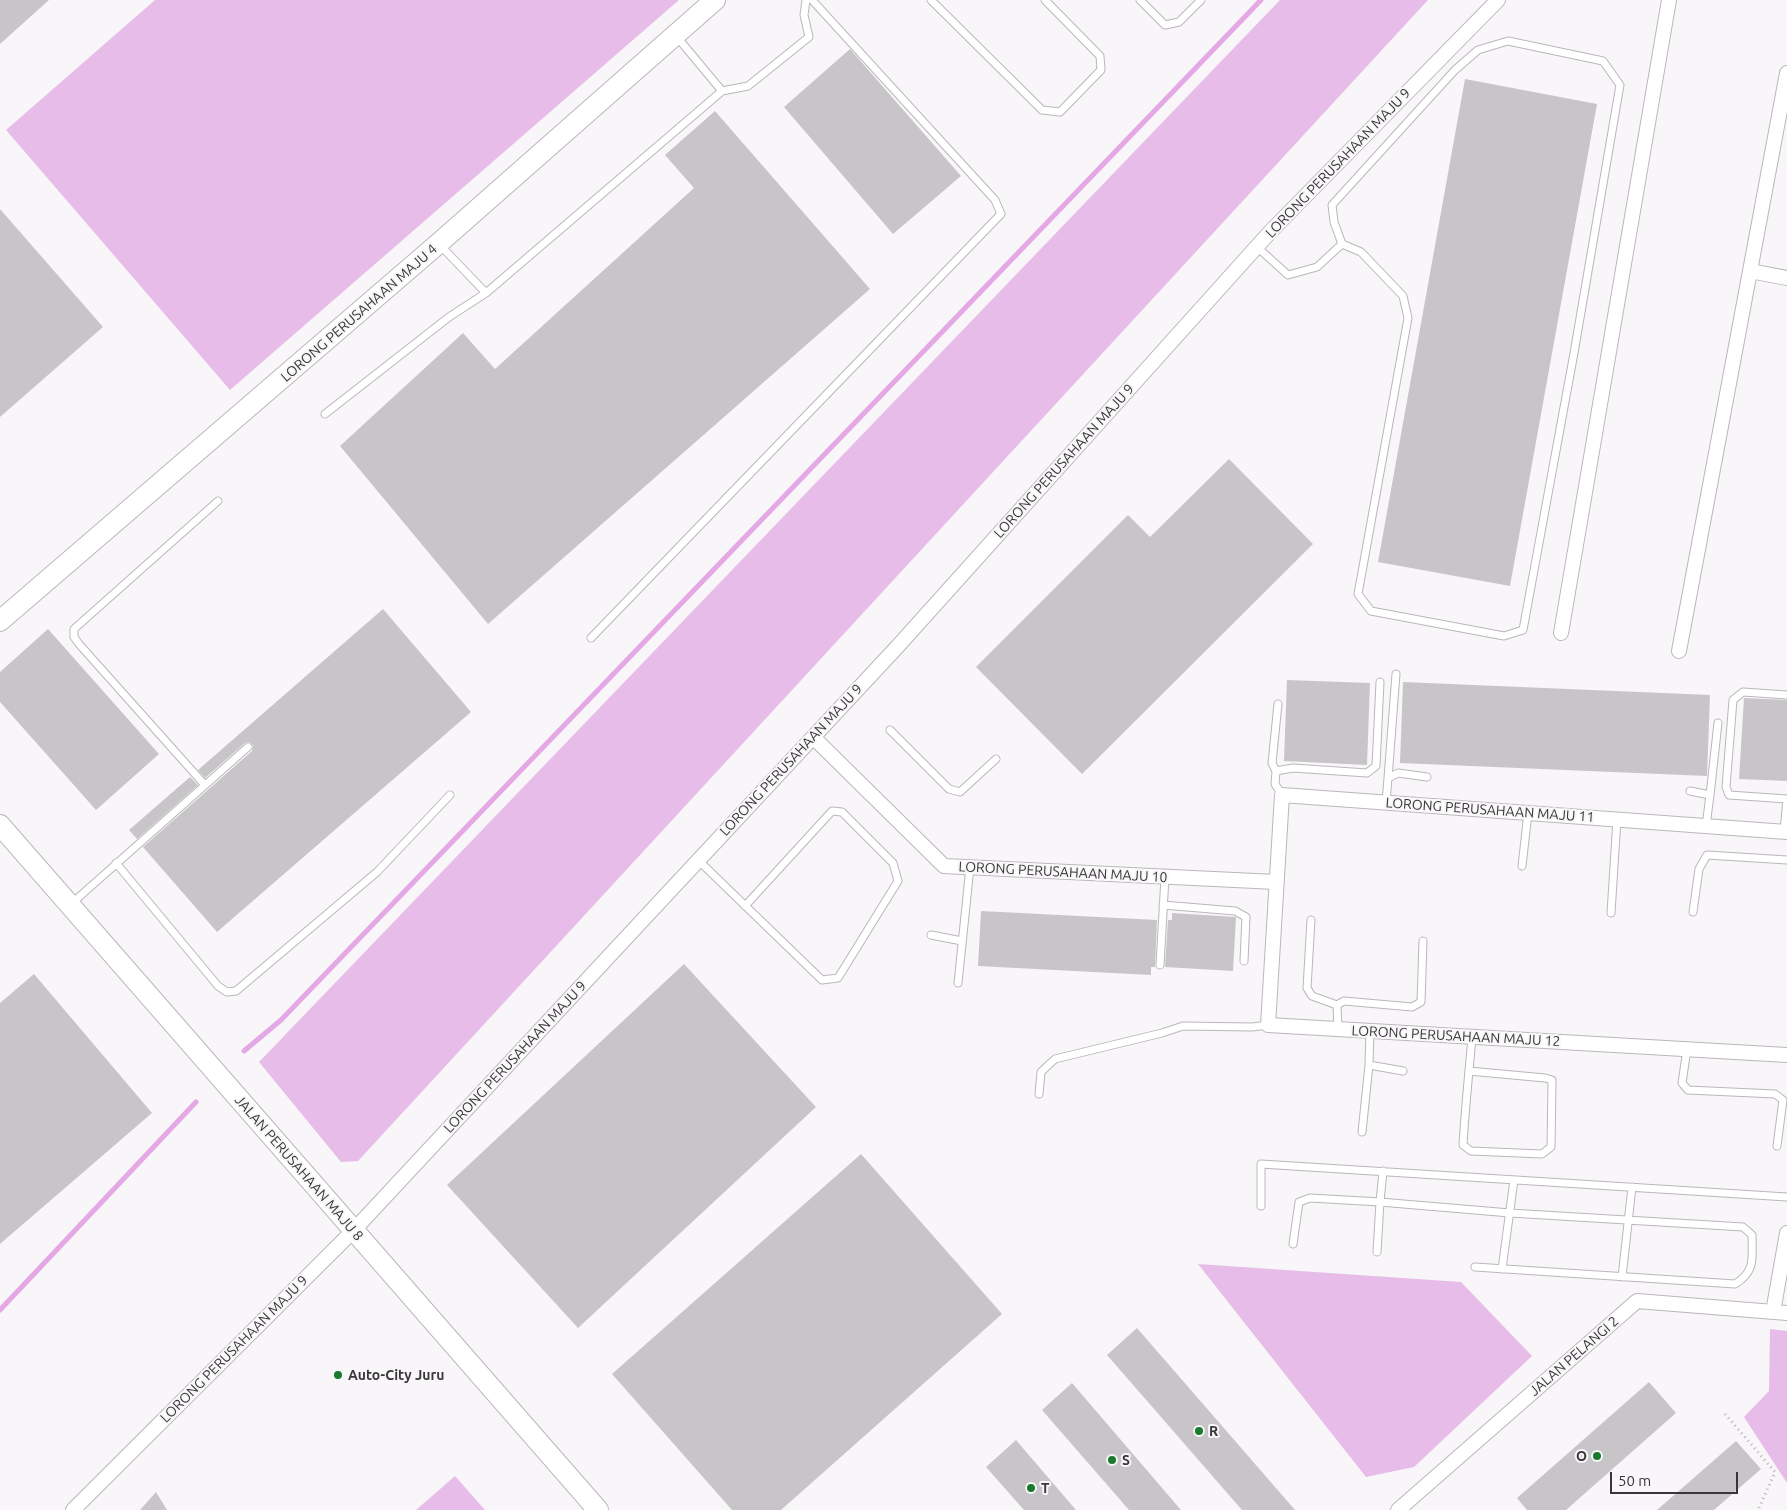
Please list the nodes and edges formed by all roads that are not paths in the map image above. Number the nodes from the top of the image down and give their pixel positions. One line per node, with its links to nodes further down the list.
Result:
1 (715, 0): 10 (street, LORONG PERUSAHAAN MAJU 4)
2 (806, 0): 12 (lane)
3 (812, 0): 23 (lane)
4 (931, 0): 5 (lane)
5 (1045, 0)
6 (1140, 0): 7 (lane)
7 (1201, 0)
8 (1498, 0): 15 (street, LORONG PERUSAHAAN MAJU 9)
9 (1669, 0): 22 (street)
10 (675, 35): 12 (lane); 13 (street, LORONG PERUSAHAAN MAJU 4)
11 (1787, 73): 16 (street)
12 (722, 91): 18 (lane)
13 (439, 243): 18 (lane); 21 (street, LORONG PERUSAHAAN MAJU 4)
14 (1342, 244): 14 (lane); 15 (lane)
15 (1257, 247): 31 (street, LORONG PERUSAHAAN MAJU 9)
16 (1750, 271): 17 (street); 24 (street)
17 (1787, 278)
18 (486, 293): 19 (lane)
19 (325, 414)
20 (218, 501): 37 (lane)
21 (0, 622)
22 (1561, 633)
23 (591, 638)
24 (1679, 651)
25 (1396, 674): 36 (lane)
26 (1380, 682): 34 (lane)
27 (1787, 695): 47 (lane)
28 (1278, 704): 34 (lane)
29 (1718, 723): 40 (lane)
30 (890, 730): 33 (lane)
31 (813, 737): 48 (street, LORONG PERUSAHAAN MAJU 9); 52 (street, LORONG PERUSAHAAN MAJU 10)
32 (248, 747): 37 (lane)
33 (996, 759)
34 (1276, 771): 39 (lane)
35 (1427, 777): 36 (lane)
36 (1388, 778): 42 (lane)
37 (204, 784): 50 (lane)
38 (1690, 791): 40 (lane)
39 (1282, 794): 42 (street, LORONG PERUSAHAAN MAJU 11); 54 (street)
40 (1710, 794): 46 (lane)
41 (450, 795): 50 (lane)
42 (1386, 802): 43 (street, LORONG PERUSAHAAN MAJU 11)
43 (1528, 813): 44 (street, LORONG PERUSAHAAN MAJU 11); 51 (lane)
44 (1617, 819): 46 (street, LORONG PERUSAHAAN MAJU 11); 59 (lane)
45 (0, 825): 55 (street, JALAN PERUSAHAAN MAJU 8)
46 (1706, 826): 47 (street, LORONG PERUSAHAAN MAJU 11)
47 (1786, 831)
48 (698, 860): 57 (lane); 88 (street, LORONG PERUSAHAAN MAJU 9)
49 (1787, 860): 58 (lane)
50 (116, 863): 55 (lane)
51 (1522, 866)
52 (970, 867): 53 (street, LORONG PERUSAHAAN MAJU 10); 62 (lane)
53 (1165, 877): 54 (street, LORONG PERUSAHAAN MAJU 10); 56 (lane)
54 (1276, 882): 68 (street)
55 (70, 905): 88 (street, JALAN PERUSAHAAN MAJU 8)
56 (1163, 905): 64 (lane); 65 (lane)
57 (745, 906): 57 (lane)
58 (1693, 912)
59 (1611, 913)
60 (1311, 920): 67 (lane)
61 (931, 935): 62 (lane)
62 (962, 941): 66 (lane)
63 (1424, 941): 67 (lane)
64 (1244, 960)
65 (1160, 965)
66 (958, 983)
67 (1337, 1005): 69 (lane)
68 (1268, 1025): 69 (street, LORONG PERUSAHAAN MAJU 12); 77 (lane)
69 (1338, 1030): 70 (street, LORONG PERUSAHAAN MAJU 12)
70 (1370, 1031): 71 (street, LORONG PERUSAHAAN MAJU 12); 74 (lane)
71 (1472, 1037): 72 (street, LORONG PERUSAHAAN MAJU 12); 76 (lane)
72 (1687, 1049): 73 (street, LORONG PERUSAHAAN MAJU 12); 79 (lane)
73 (1787, 1055)
74 (1369, 1065): 75 (lane); 78 (lane)
75 (1404, 1071)
76 (1469, 1071): 76 (lane)
77 (1039, 1094)
78 (1362, 1132)
79 (1777, 1146)
80 (1384, 1171): 81 (lane); 84 (lane); 85 (lane)
81 (1514, 1180): 82 (lane); 86 (lane)
82 (1632, 1187): 83 (lane); 87 (lane)
83 (1787, 1197)
84 (1380, 1202): 86 (lane); 90 (lane); 91 (lane)
85 (1261, 1206)
86 (1510, 1213): 87 (lane); 93 (lane)
87 (1628, 1220): 94 (lane); 94 (lane)
88 (354, 1230): 97 (street, LORONG PERUSAHAAN MAJU 9); 98 (street, JALAN PERUSAHAAN MAJU 8)
89 (1787, 1233): 95 (street)
90 (1293, 1244)
91 (1378, 1252)
92 (1476, 1267): 93 (lane)
93 (1502, 1269): 94 (lane)
94 (1622, 1277)
95 (1773, 1312): 96 (street, JALAN PELANGI 2); 99 (street, JALAN PELANGI 2)
96 (1787, 1313)
97 (73, 1510)
98 (598, 1510)
99 (1398, 1510)

